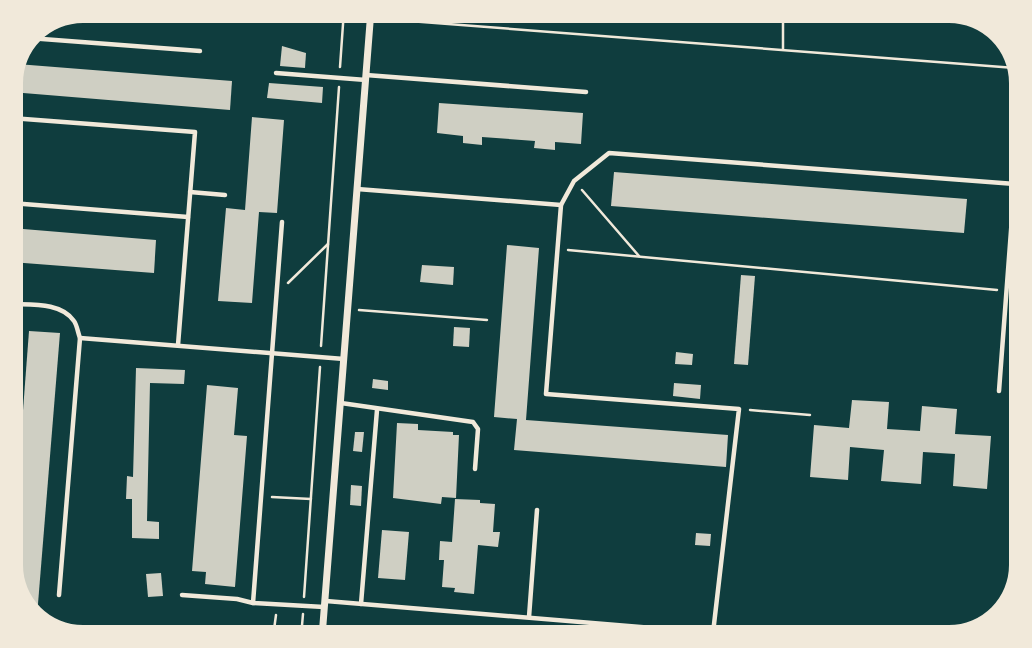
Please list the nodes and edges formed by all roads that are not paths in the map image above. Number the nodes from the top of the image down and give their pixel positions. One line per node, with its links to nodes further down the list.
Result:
1 (370, 23): 5 (street)
2 (42, 39): 3 (lane)
3 (200, 51)
4 (276, 73): 5 (lane)
5 (366, 78): 6 (lane); 9 (street)
6 (586, 92)
7 (23, 119): 10 (lane)
8 (1009, 184): 13 (lane)
9 (357, 189): 13 (lane); 21 (street)
10 (190, 192): 11 (lane); 14 (lane)
11 (225, 195)
12 (23, 204): 14 (lane)
13 (561, 205): 35 (lane)
14 (188, 217): 19 (lane)
15 (282, 222): 20 (lane)
16 (1009, 264): 22 (lane)
17 (23, 305): 18 (lane)
18 (80, 338): 19 (lane); 28 (lane)
19 (178, 345): 20 (lane)
20 (272, 353): 21 (lane); 29 (lane)
21 (344, 359): 23 (street)
22 (999, 391)
23 (340, 403): 24 (lane); 30 (street)
24 (377, 410): 25 (lane); 31 (lane)
25 (475, 468)
26 (537, 510): 32 (lane)
27 (182, 594): 29 (lane)
28 (59, 595)
29 (253, 603): 30 (lane)
30 (324, 604): 31 (lane); 33 (street)
31 (361, 604): 32 (lane)
32 (529, 617): 34 (lane)
33 (323, 625)
34 (621, 625)
35 (714, 625)

